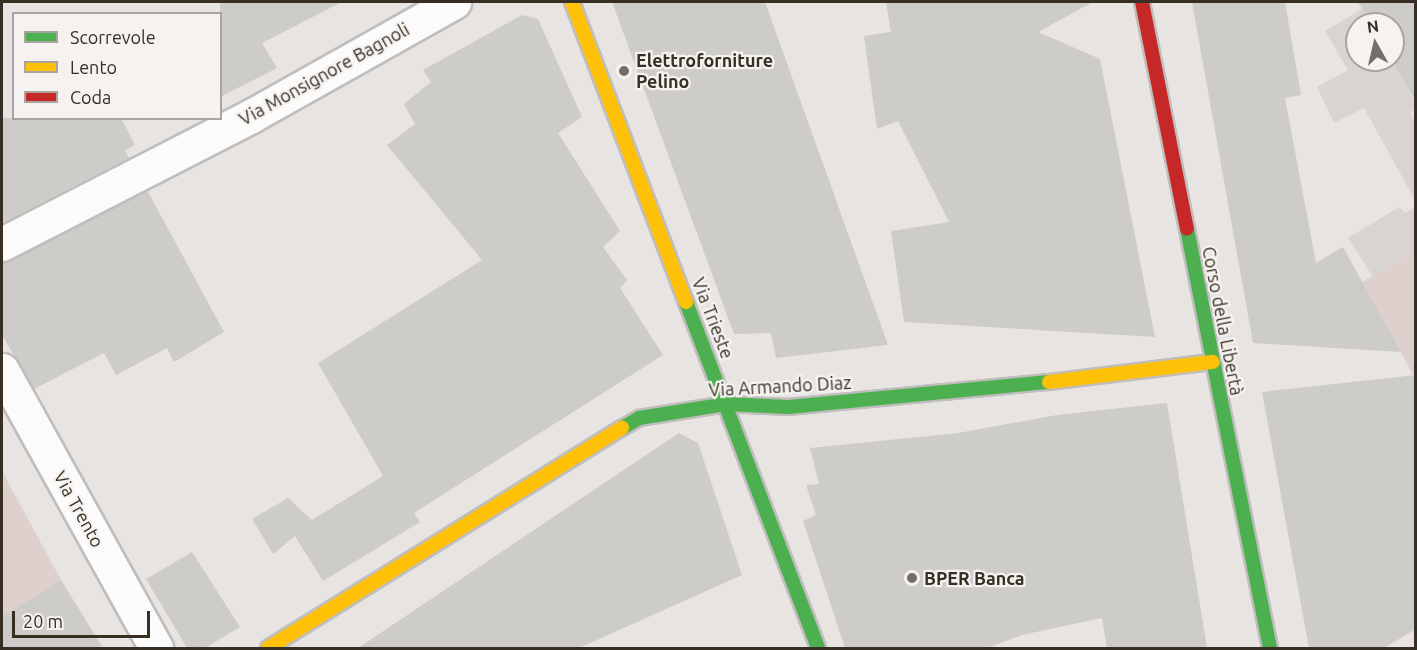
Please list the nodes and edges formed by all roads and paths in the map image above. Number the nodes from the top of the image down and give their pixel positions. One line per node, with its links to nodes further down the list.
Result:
1 (454, 2): 4 (street, Via Monsignore Bagnoli)
2 (572, 2): 7 (street, Via Trieste)
3 (1142, 2): 5 (street, Corso della Libertà)
4 (2, 244)
5 (1213, 362): 7 (street, Via Armando Diaz); 11 (street, Corso della Libertà)
6 (2, 370): 8 (street, Via Trento)
7 (726, 405): 9 (street, Via Armando Diaz); 10 (street, Via Trieste)
8 (156, 648)
9 (268, 648)
10 (818, 648)
11 (1270, 648)

